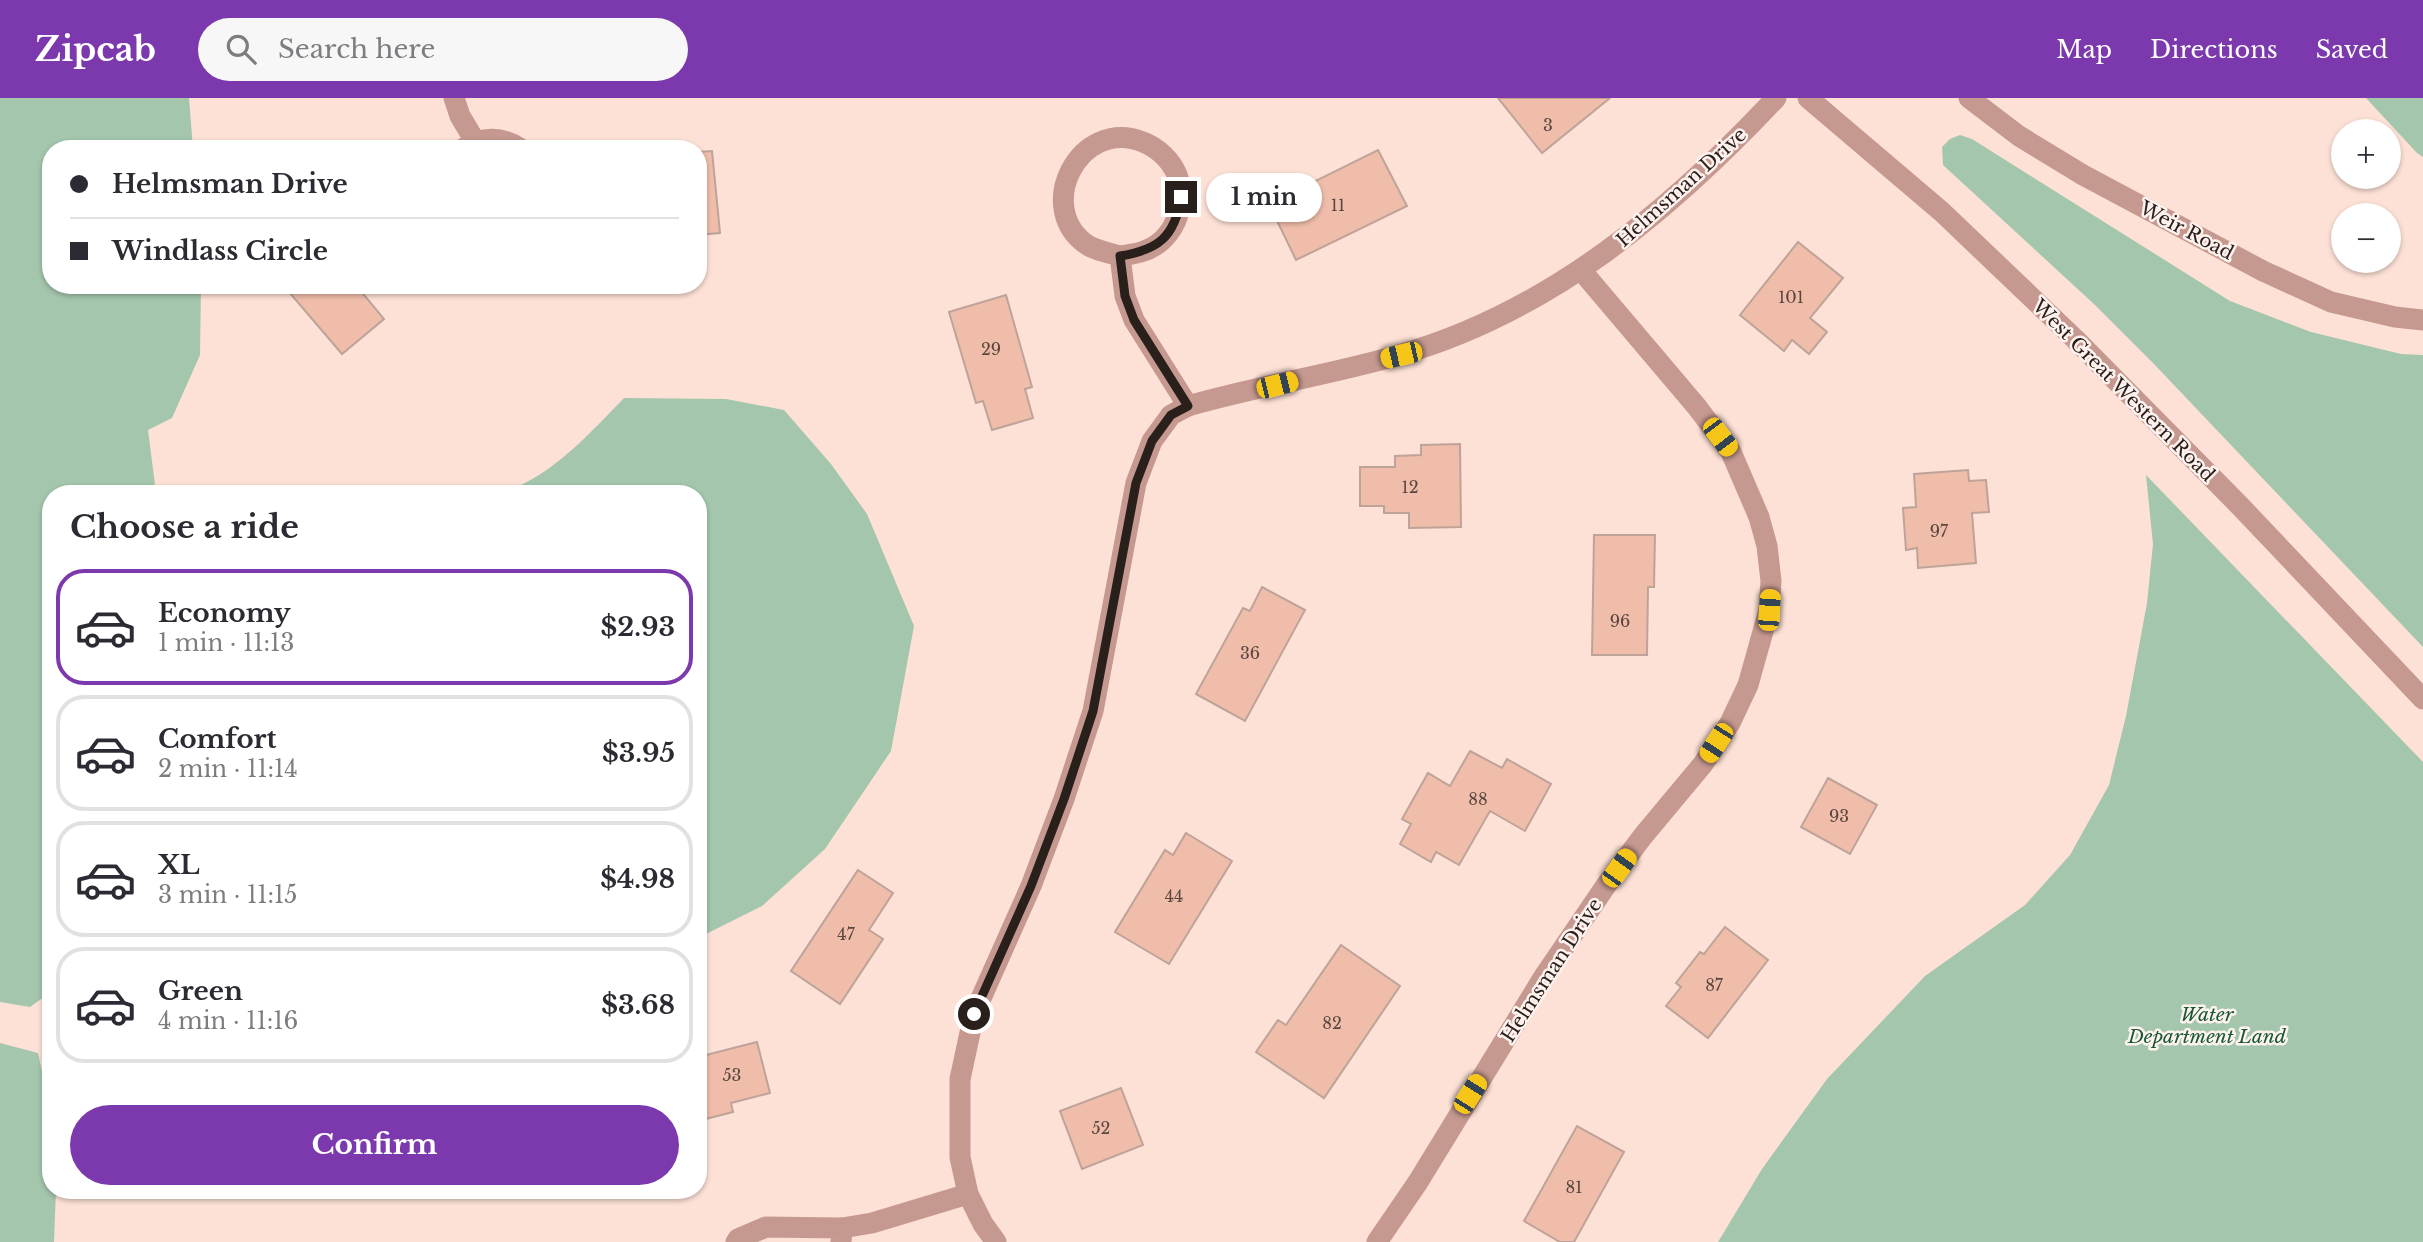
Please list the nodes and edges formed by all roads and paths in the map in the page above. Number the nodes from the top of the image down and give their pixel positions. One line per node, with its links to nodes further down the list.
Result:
1 (454, 98): 5 (street)
2 (1776, 98): 7 (street, Helmsman Drive)
3 (1808, 98): 10 (street, West Great Western Road)
4 (1969, 98): 8 (street, Weir Road)
5 (467, 140)
6 (1120, 256): 6 (street); 9 (street)
7 (1581, 270): 9 (street, Helmsman Drive); 15 (street, Helmsman Drive)
8 (2423, 320)
9 (1188, 406): 11 (street, Helmsman Drive)
10 (2423, 699)
11 (968, 1194): 12 (street); 14 (street, Helmsman Drive)
12 (841, 1235): 13 (street)
13 (736, 1242)
14 (996, 1242)
15 (1377, 1242)

